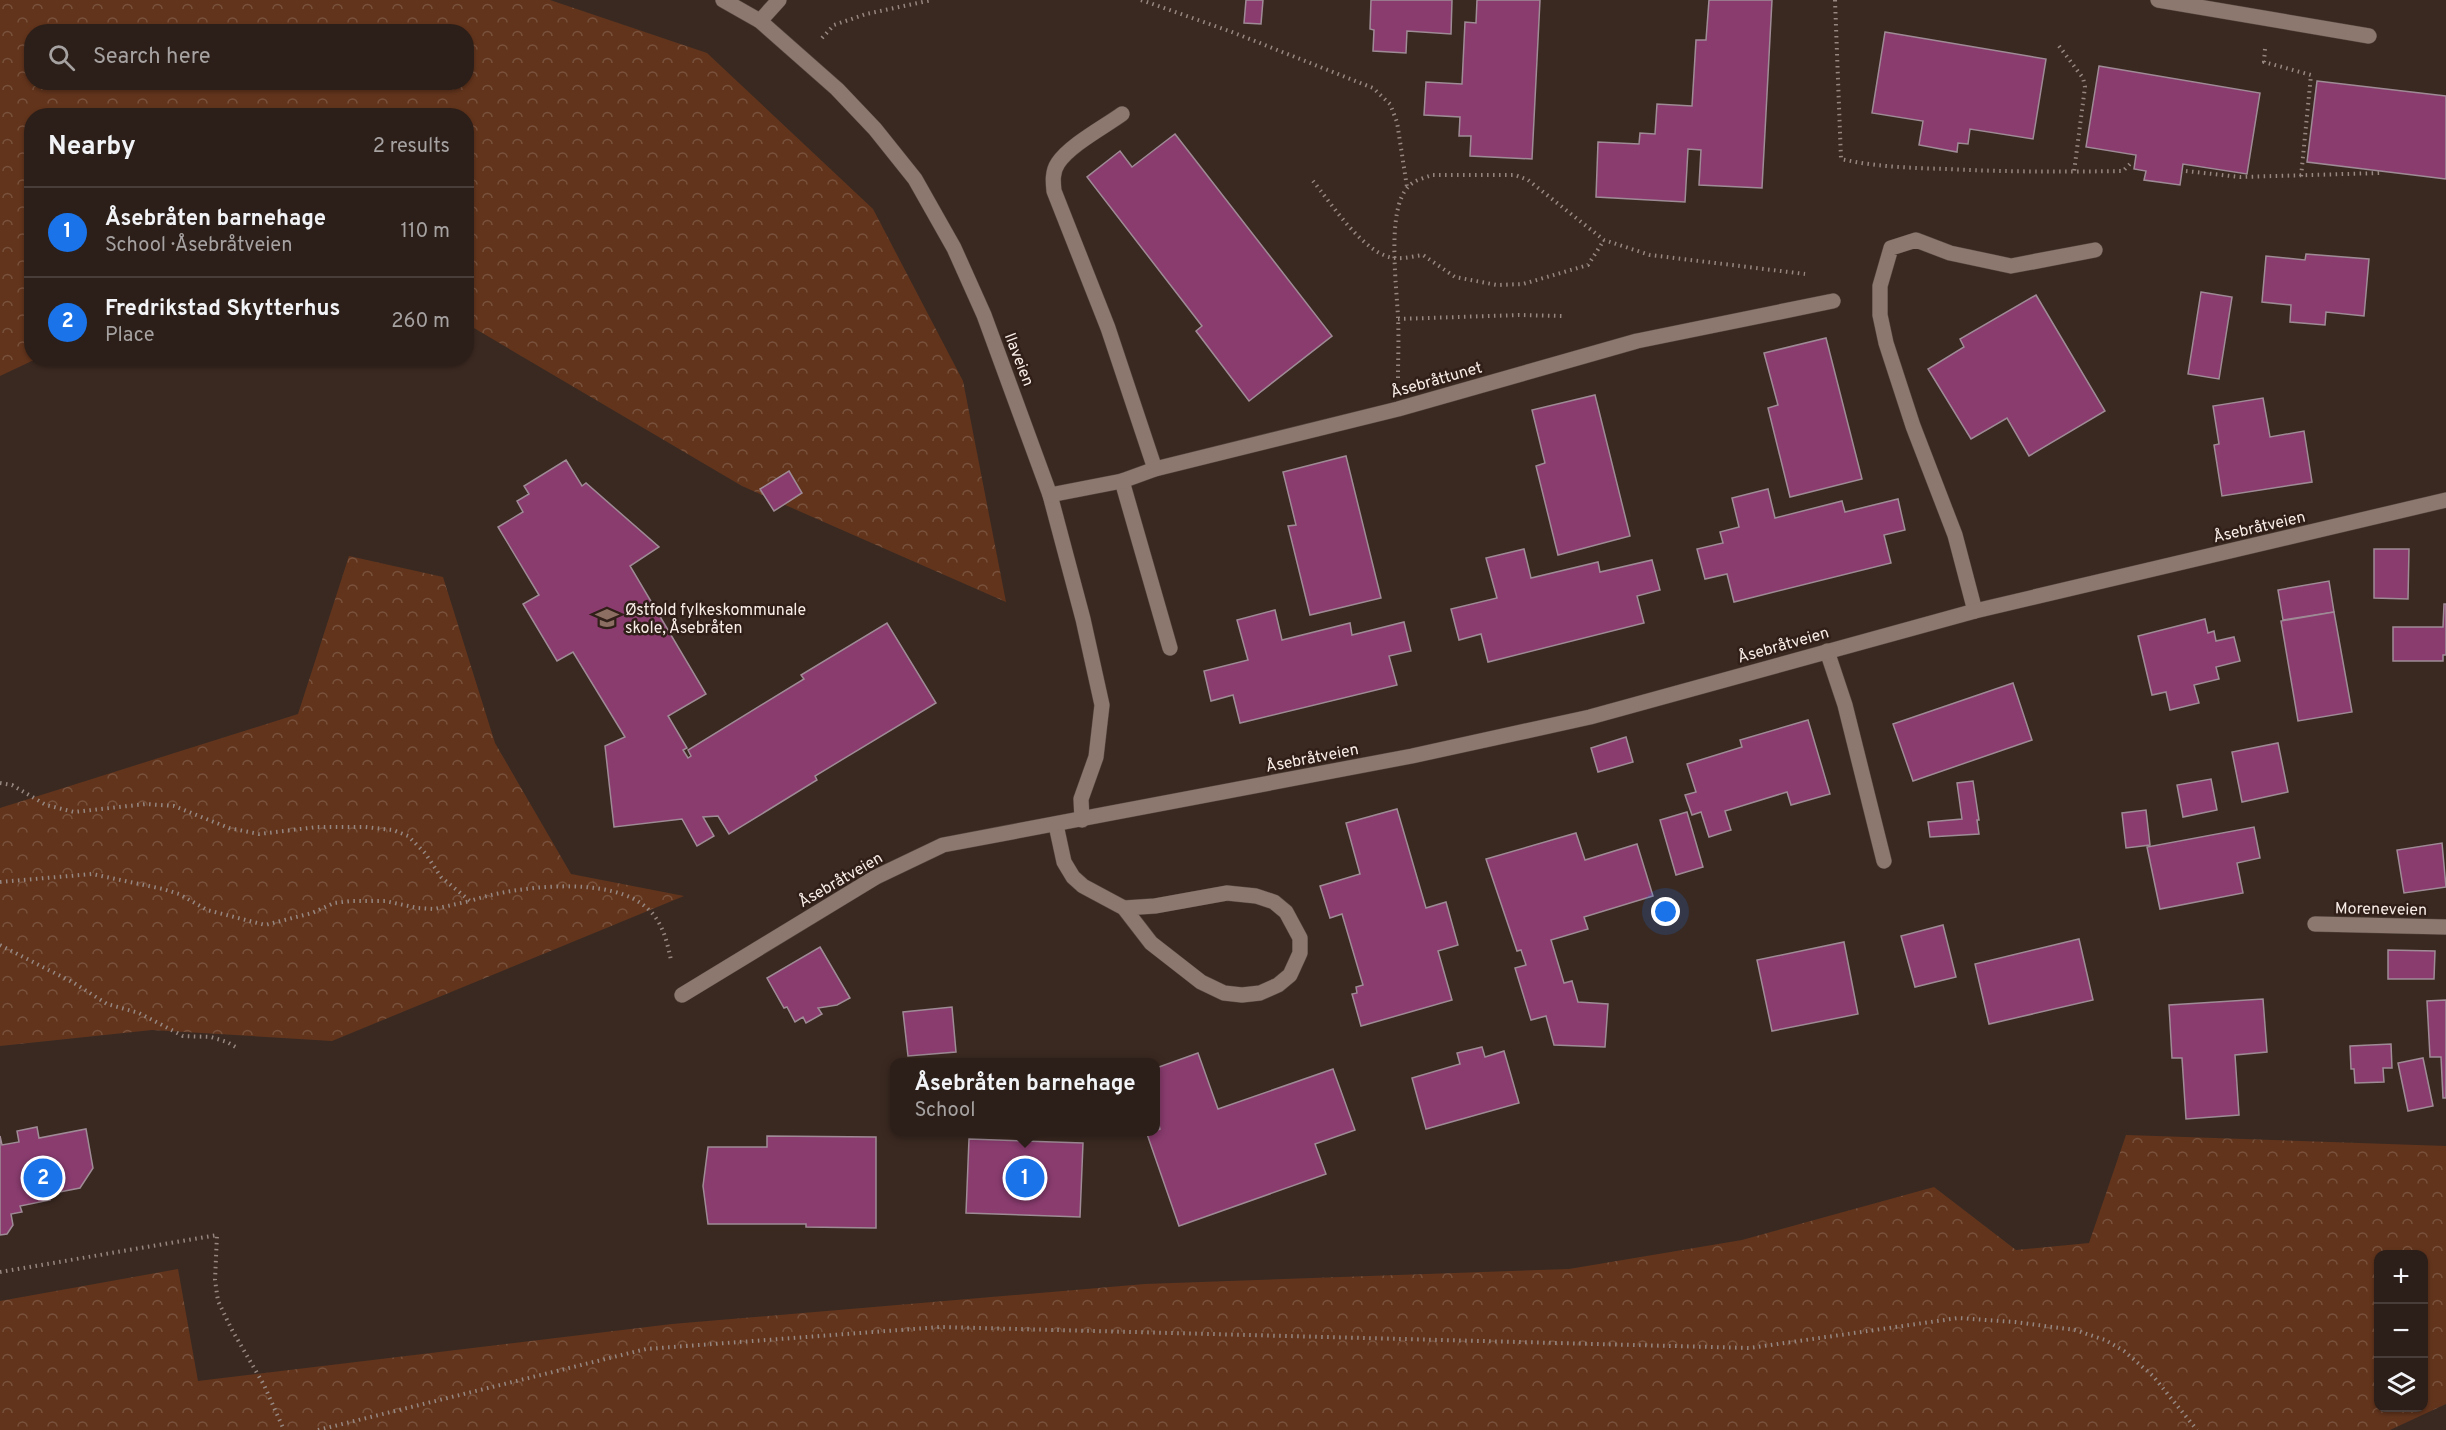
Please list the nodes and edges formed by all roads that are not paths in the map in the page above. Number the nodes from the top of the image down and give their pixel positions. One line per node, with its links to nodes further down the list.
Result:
1 (723, 0): 4 (street, Ilaveien)
2 (779, 0): 4 (street)
3 (2158, 0): 5 (street)
4 (760, 21): 11 (street, Ilaveien)
5 (2369, 36)
6 (1122, 114): 9 (street)
7 (2095, 250): 13 (street)
8 (1833, 301): 9 (street, Åsebråttunet)
9 (1155, 469): 10 (street, Åsebråttunet)
10 (1122, 482): 11 (street, Åsebråttunet); 14 (street)
11 (1050, 495): 16 (street, Ilaveien)
12 (2446, 500): 13 (street, Åsebråtveien)
13 (1975, 611): 15 (street, Åsebråtveien)
14 (1170, 648)
15 (1827, 651): 16 (street, Åsebråtveien); 18 (street)
16 (1082, 820): 17 (street, Åsebråtveien)
17 (1056, 825): 19 (street); 22 (street, Åsebråtveien)
18 (1884, 861)
19 (1124, 908): 19 (street)
20 (2315, 924): 21 (street, Moreneveien)
21 (2446, 927)
22 (682, 995)

